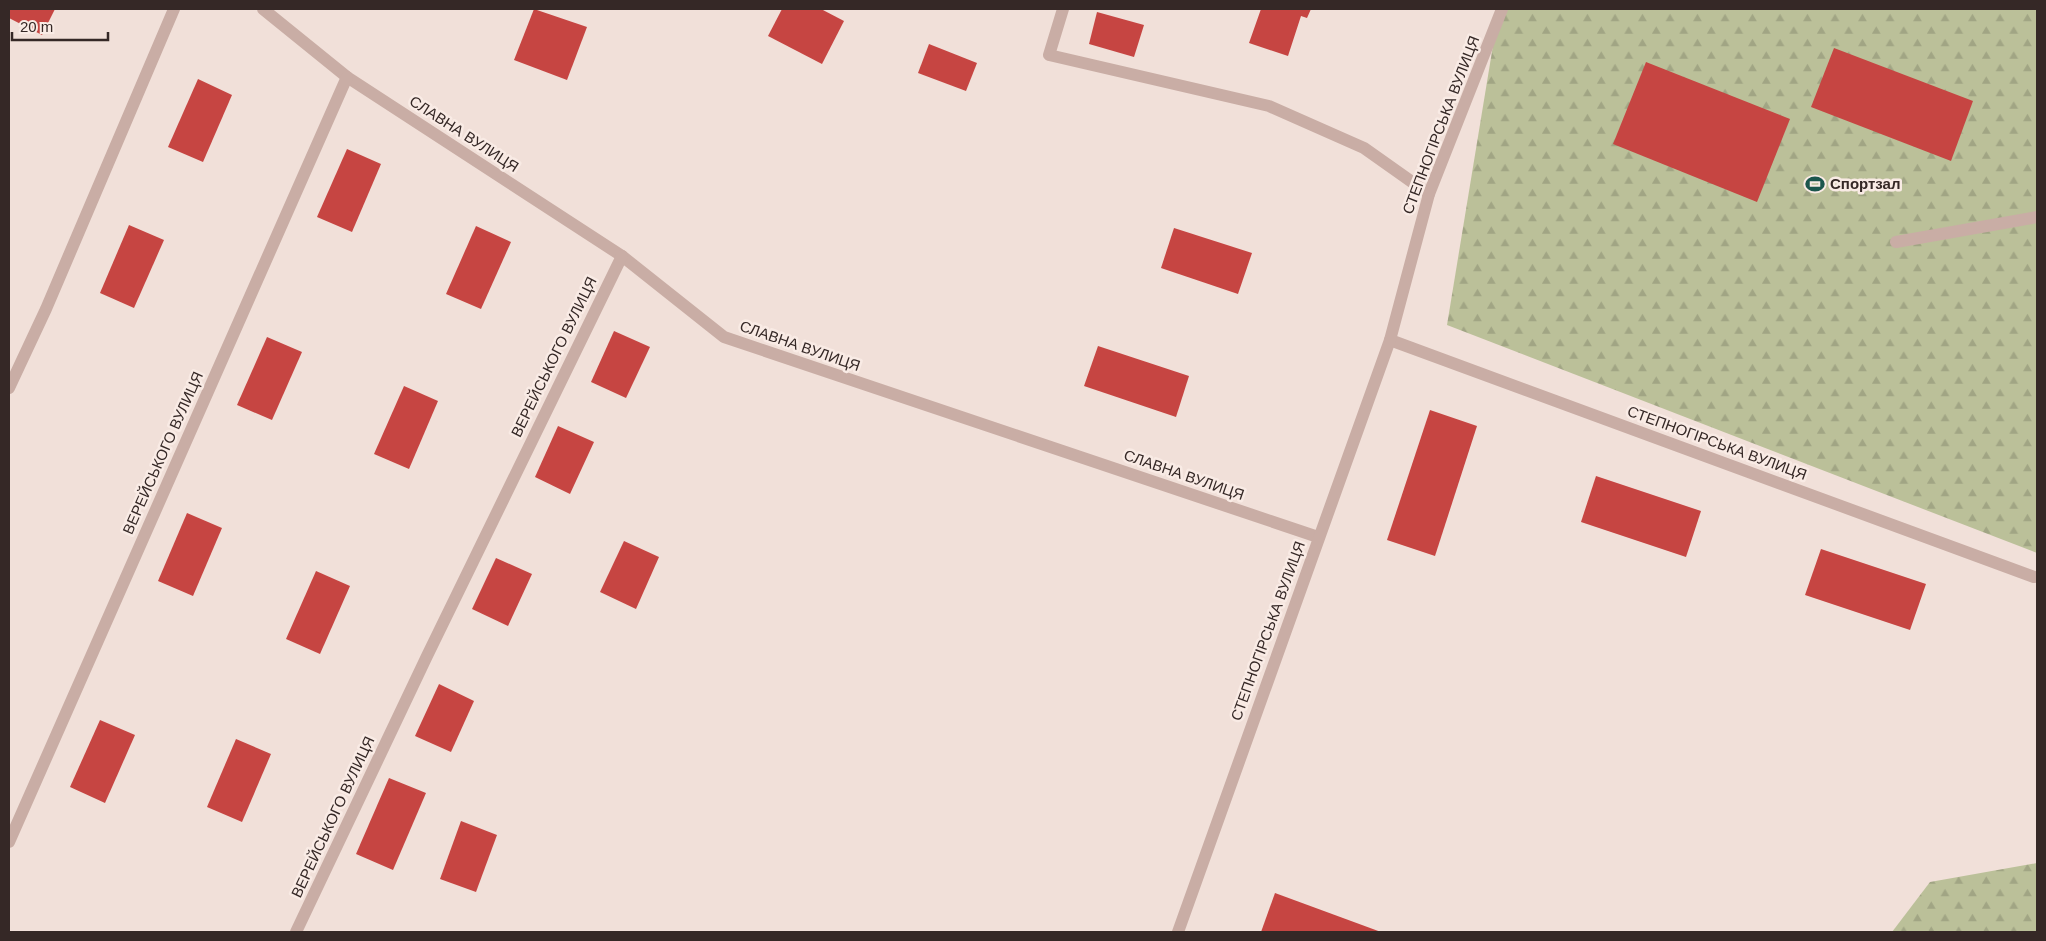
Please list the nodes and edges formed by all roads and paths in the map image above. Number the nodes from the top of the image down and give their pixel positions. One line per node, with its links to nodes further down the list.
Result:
1 (174, 9): 11 (street)
2 (263, 9): 5 (street, СЛАВНА ВУЛИЦЯ)
3 (1063, 9): 6 (street)
4 (1502, 9): 6 (street, СТЕПНОГІРСЬКА ВУЛИЦЯ)
5 (347, 76): 9 (street, СЛАВНА ВУЛИЦЯ); 14 (street, ВЕРЕЙСЬКОГО ВУЛИЦЯ)
6 (1429, 194): 10 (street, СТЕПНОГІРСЬКА ВУЛИЦЯ)
7 (2037, 217): 8 (street)
8 (1896, 242)
9 (622, 256): 12 (street, СЛАВНА ВУЛИЦЯ); 15 (street, ВЕРЕЙСЬКОГО ВУЛИЦЯ)
10 (1390, 340): 12 (street, СТЕПНОГІРСЬКА ВУЛИЦЯ); 13 (street, СТЕПНОГІРСЬКА ВУЛИЦЯ)
11 (9, 388)
12 (1318, 537): 16 (street, СТЕПНОГІРСЬКА ВУЛИЦЯ)
13 (2036, 577)
14 (9, 842)
15 (296, 932)
16 (1178, 932)

